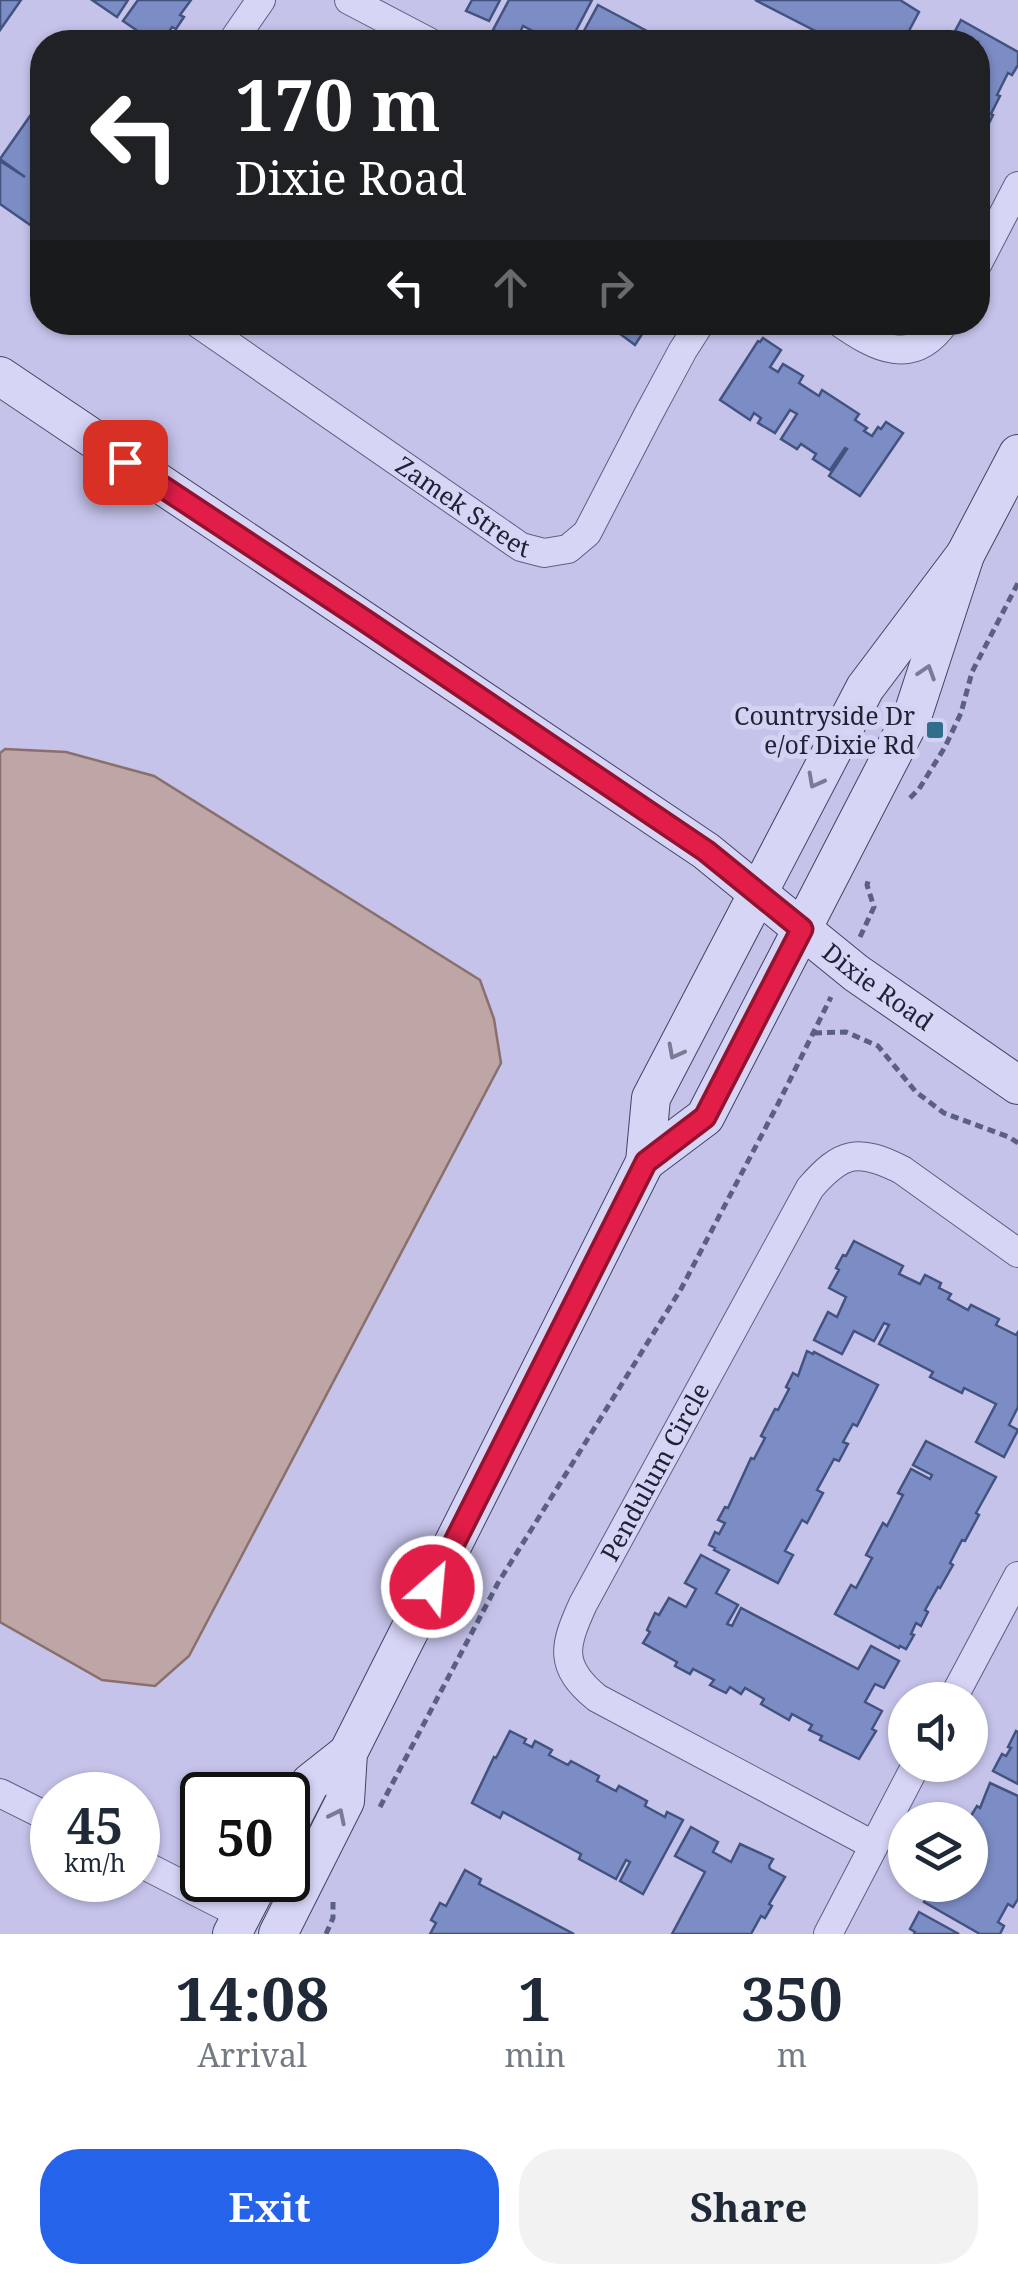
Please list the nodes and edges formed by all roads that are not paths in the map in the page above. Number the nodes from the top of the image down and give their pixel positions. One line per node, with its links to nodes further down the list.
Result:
1 (260, 0): 3 (street)
2 (349, 0): 4 (street)
3 (240, 30)
4 (406, 30)
5 (1018, 186): 6 (street)
6 (990, 240)
7 (215, 335): 8 (street, Zamek Street)
8 (693, 335)
9 (858, 335): 10 (street)
10 (935, 335)
11 (0, 376): 14 (main road, Dixie Road)
12 (1018, 454): 13 (main road)
13 (966, 555): 14 (main road, one-way to 14); 15 (main road, one-way to 13)
14 (758, 893): 15 (main road, Dixie Road); 17 (main road, one-way to 17)
15 (802, 929): 16 (main road, Dixie Road); 17 (main road)
16 (1018, 1085)
17 (646, 1162): 21 (main road)
18 (1018, 1253): 26 (street, Pendulum Circle)
19 (1018, 1576): 20 (street)
20 (962, 1682)
21 (348, 1753): 23 (main road); 30 (main road, one-way to 21)
22 (907, 1782): 26 (street)
23 (310, 1783)
24 (0, 1792): 25 (street)
25 (30, 1808)
26 (873, 1844): 31 (street)
27 (160, 1876): 29 (street)
28 (249, 1902): 29 (main road)
29 (237, 1925)
30 (278, 1934)
31 (828, 1934)

